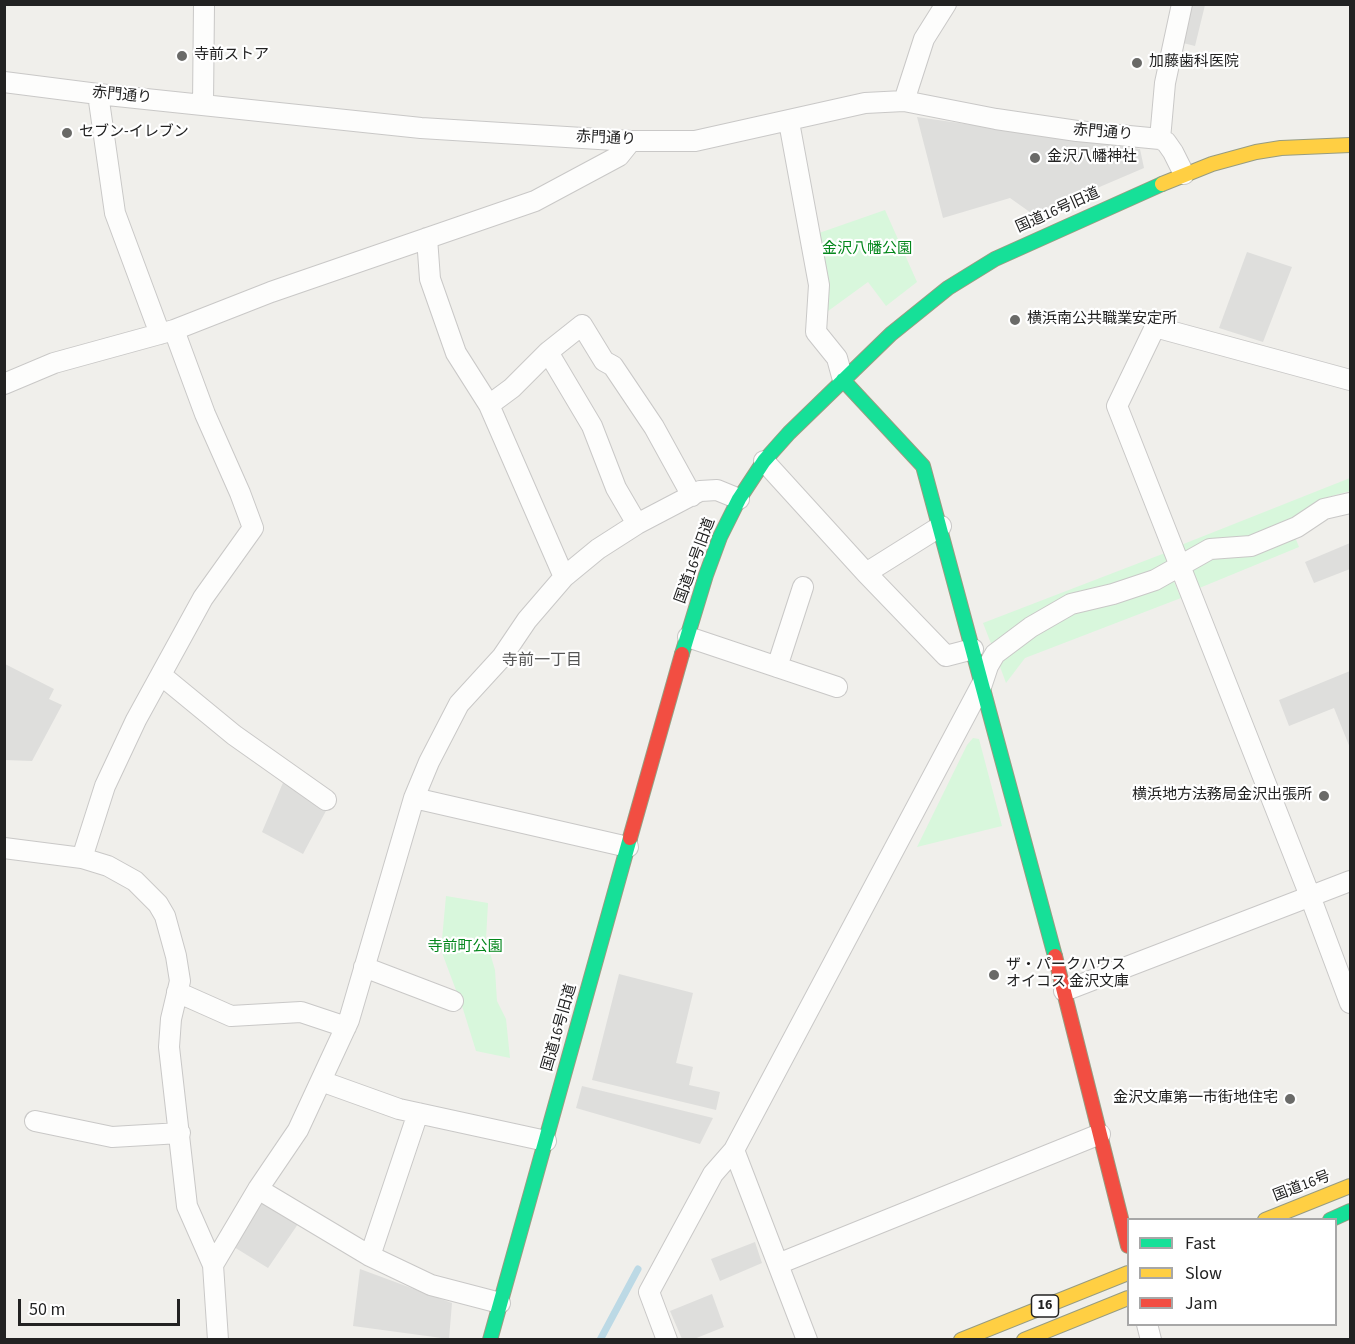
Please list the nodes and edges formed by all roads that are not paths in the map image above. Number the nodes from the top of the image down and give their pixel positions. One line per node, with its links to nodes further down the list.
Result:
1 (204, 4): 7 (street)
2 (946, 4): 6 (street)
3 (1182, 4): 9 (street)
4 (4, 82): 5 (street, 赤門通り)
5 (98, 94): 7 (street, 赤門通り); 14 (street)
6 (904, 101): 8 (street, 赤門通り); 9 (street, 赤門通り)
7 (203, 104): 10 (street, 赤門通り)
8 (789, 122): 10 (street, 赤門通り); 16 (street)
9 (1160, 139): 12 (street)
10 (631, 141): 13 (street)
11 (1350, 146): 12 (main road, 国道16号旧道)
12 (1184, 174): 16 (main road, 国道16号旧道)
13 (427, 238): 14 (street); 19 (street)
14 (167, 332): 18 (street); 33 (street)
15 (548, 352): 19 (street); 21 (street); 24 (street)
16 (843, 380): 20 (main road, 国道16号旧道); 25 (main road)
17 (1350, 380): 26 (street)
18 (4, 384)
19 (489, 405): 28 (street)
20 (764, 461): 22 (main road, 国道16号旧道); 27 (street)
21 (692, 496): 22 (street); 24 (street)
22 (740, 499): 30 (main road, 国道16号旧道)
23 (1350, 503): 26 (street)
24 (637, 524): 28 (street)
25 (941, 526): 27 (street); 31 (main road)
26 (1179, 566): 34 (street); 42 (street)
27 (866, 573): 31 (street)
28 (564, 577): 36 (street)
29 (803, 587): 32 (street)
30 (688, 637): 32 (street); 38 (main road, 国道16号旧道)
31 (973, 649): 34 (main road)
32 (777, 667): 35 (street)
33 (162, 675): 37 (street); 40 (street)
34 (982, 684): 44 (main road); 55 (street)
35 (837, 687)
36 (414, 798): 38 (street); 43 (street)
37 (326, 800)
38 (628, 847): 54 (main road, 国道16号旧道)
39 (4, 848): 40 (street)
40 (82, 858): 45 (street)
41 (1350, 881): 42 (street)
42 (1311, 896): 44 (street); 47 (street)
43 (364, 967): 46 (street); 48 (street)
44 (1064, 991): 53 (main road)
45 (177, 992): 48 (street); 52 (street)
46 (453, 1001)
47 (1350, 1003)
48 (346, 1027): 49 (street)
49 (321, 1081): 50 (street); 57 (street)
50 (418, 1113): 54 (street); 62 (street)
51 (35, 1121): 52 (street)
52 (180, 1133): 64 (street)
53 (1100, 1134): 61 (main road); 63 (street)
54 (546, 1141): 67 (main road, 国道16号旧道)
55 (734, 1150): 63 (street); 70 (street)
56 (1350, 1186): 59 (main road, 国道16号)
57 (258, 1189): 62 (street); 64 (street)
58 (1350, 1211): 60 (main road)
59 (1270, 1218)
60 (1334, 1218)
61 (1127, 1242)
62 (370, 1256): 67 (street)
63 (778, 1264): 71 (street)
64 (213, 1265): 68 (street)
65 (1127, 1274): 72 (main road, 16)
66 (1127, 1298): 73 (main road, 16)
67 (500, 1303): 69 (main road, 国道16号旧道)
68 (218, 1340)
69 (490, 1340)
70 (667, 1340)
71 (807, 1340)
72 (961, 1340)
73 (1024, 1340)

